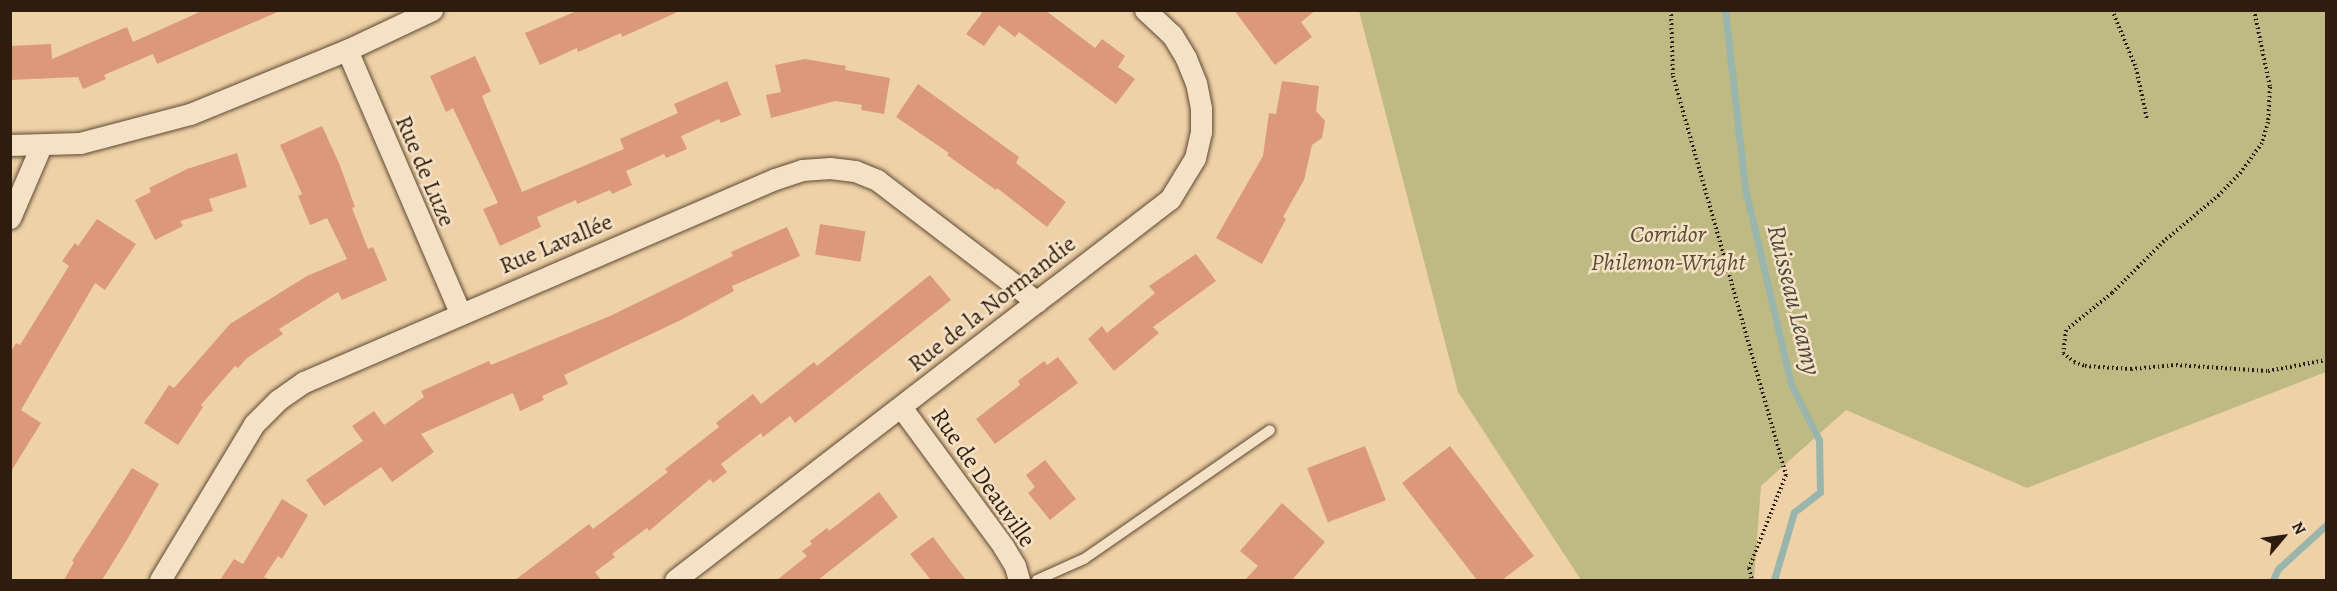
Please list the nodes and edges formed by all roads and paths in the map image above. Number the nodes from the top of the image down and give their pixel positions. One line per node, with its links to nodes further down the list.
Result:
1 (432, 10): 6 (street)
2 (1145, 10): 11 (street, Rue de la Normandie)
3 (1671, 10): 20 (path)
4 (2112, 10): 7 (path)
5 (2254, 10): 13 (path)
6 (346, 50): 9 (street); 12 (street, Rue de Luze)
7 (2147, 119)
8 (10, 146): 9 (street)
9 (41, 146): 10 (street)
10 (10, 218)
11 (1037, 302): 12 (street, Rue Lavallée); 14 (street, Rue de la Normandie)
12 (460, 313): 16 (street, Rue Lavallée)
13 (2326, 360)
14 (901, 407): 17 (street, Rue de la Normandie); 18 (street, Rue de Deauville)
15 (1270, 430): 19 (lane)
16 (160, 580)
17 (675, 580)
18 (1018, 580)
19 (1037, 580)
20 (1752, 580)

